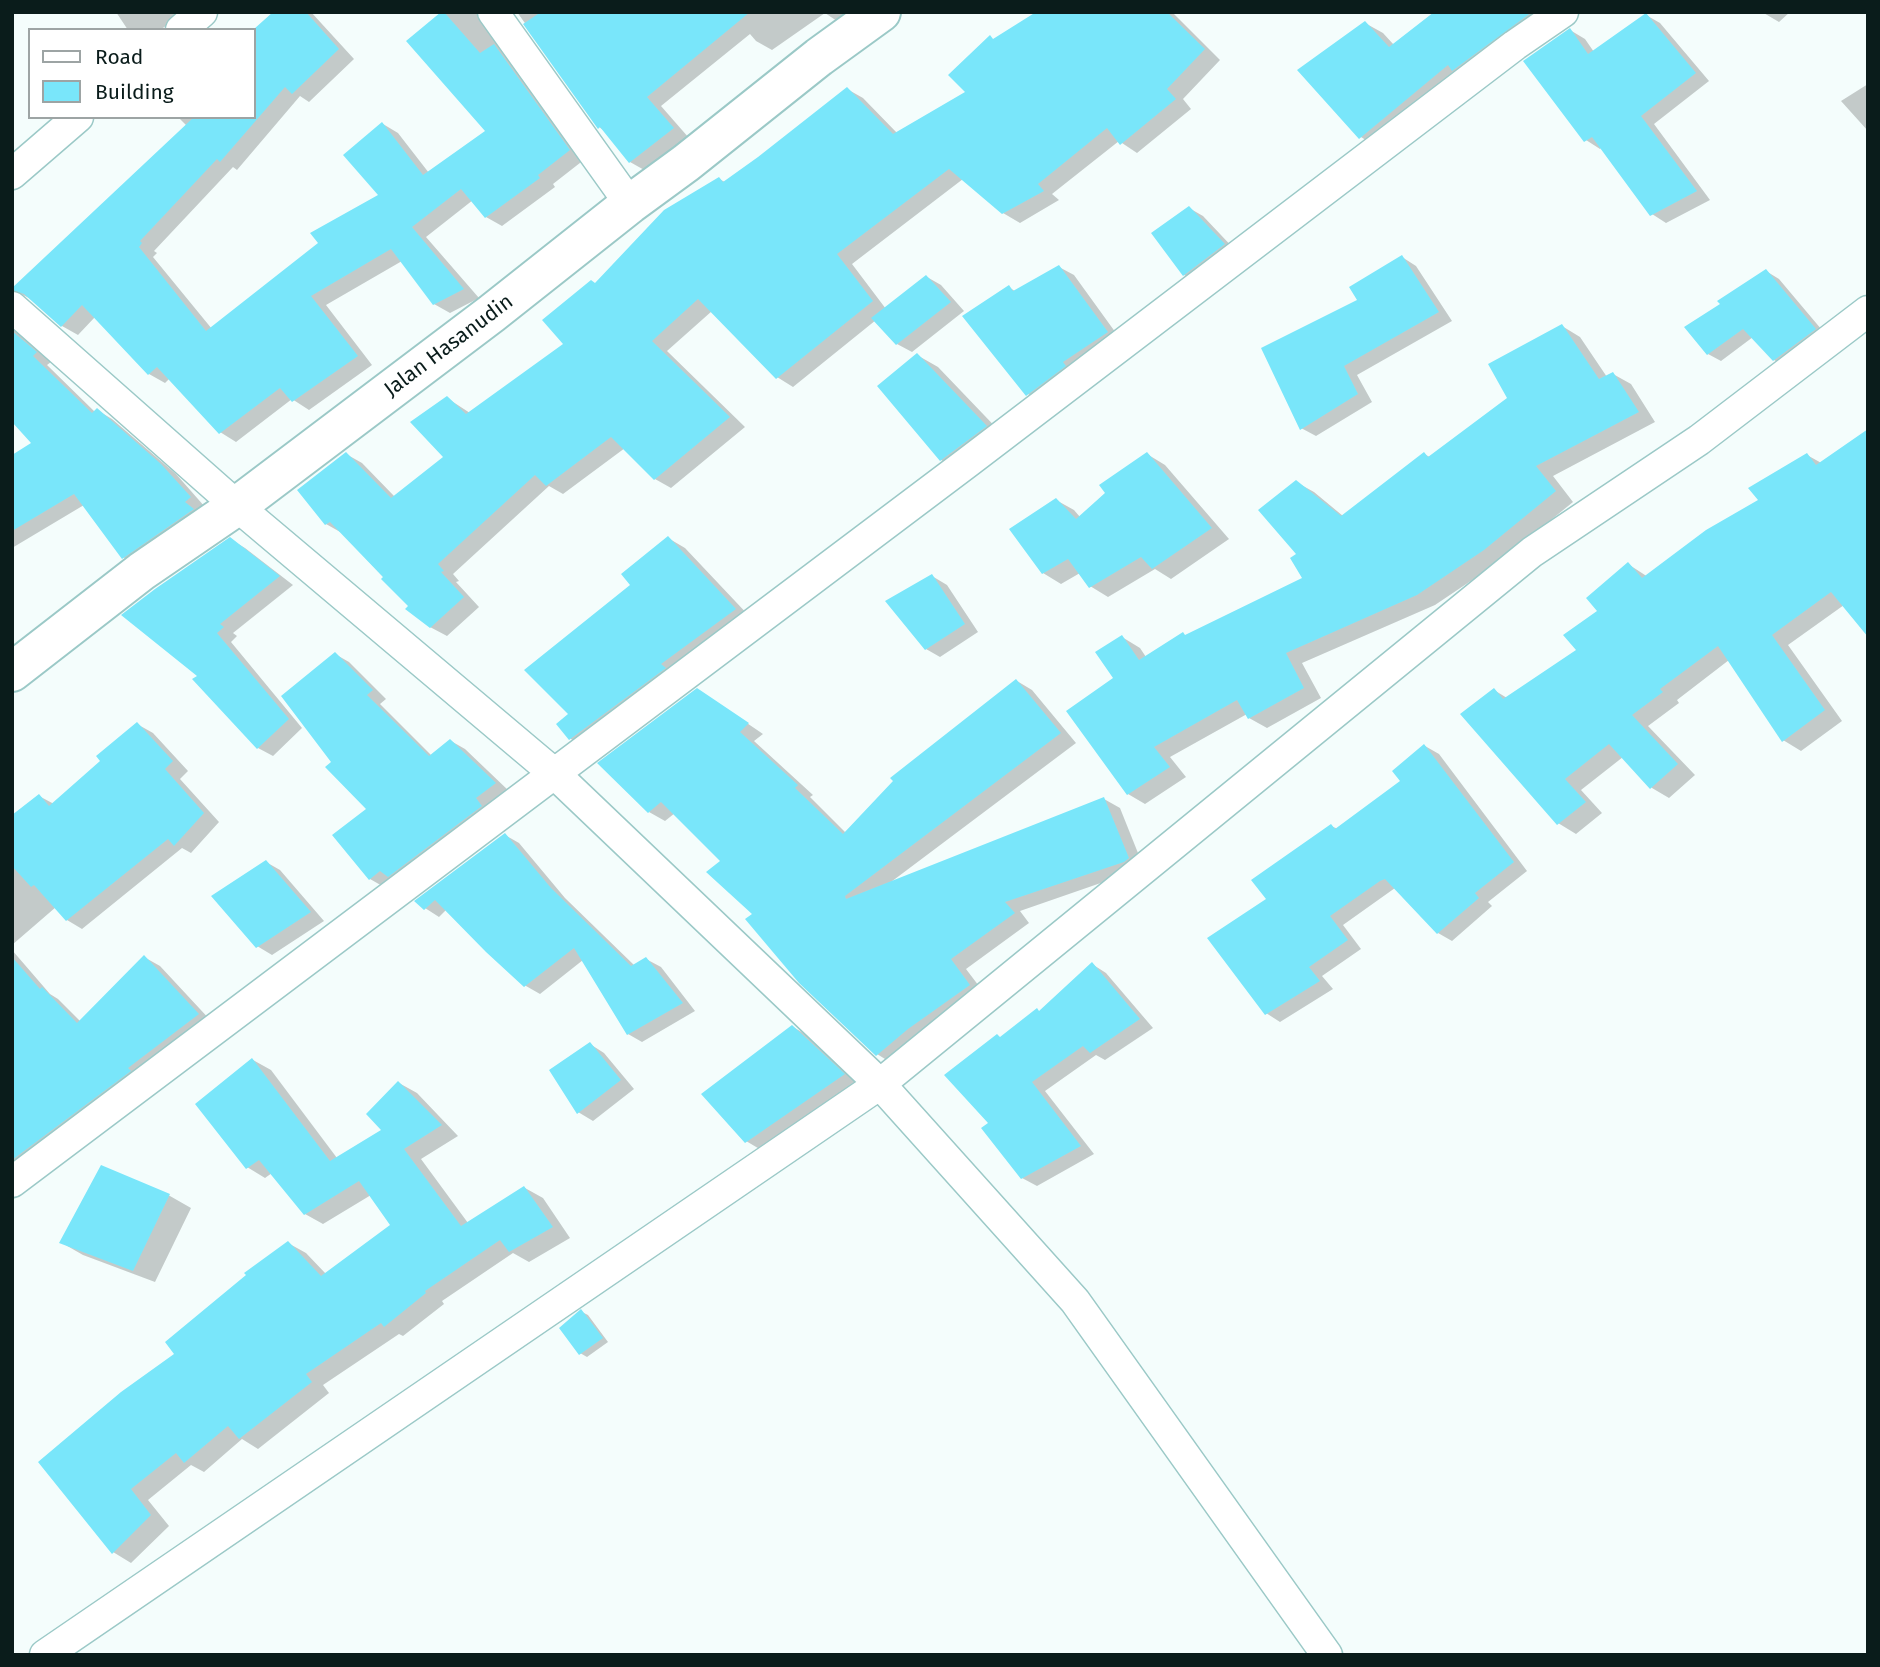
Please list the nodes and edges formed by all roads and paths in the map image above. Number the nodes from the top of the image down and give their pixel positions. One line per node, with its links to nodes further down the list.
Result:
1 (202, 12): 5 (street)
2 (493, 12): 8 (street)
3 (881, 12): 8 (main road, Jalan Hasanudin)
4 (1563, 12): 13 (street)
5 (183, 28)
6 (76, 119): 7 (street)
7 (12, 174)
8 (630, 204): 11 (main road, Jalan Hasanudin)
9 (12, 307): 11 (street)
10 (1868, 311): 14 (street)
11 (237, 506): 12 (main road, Jalan Hasanudin); 13 (street)
12 (12, 672)
13 (555, 774): 14 (street); 15 (street)
14 (880, 1084): 16 (street); 17 (street)
15 (12, 1182)
16 (46, 1655)
17 (1327, 1655)

